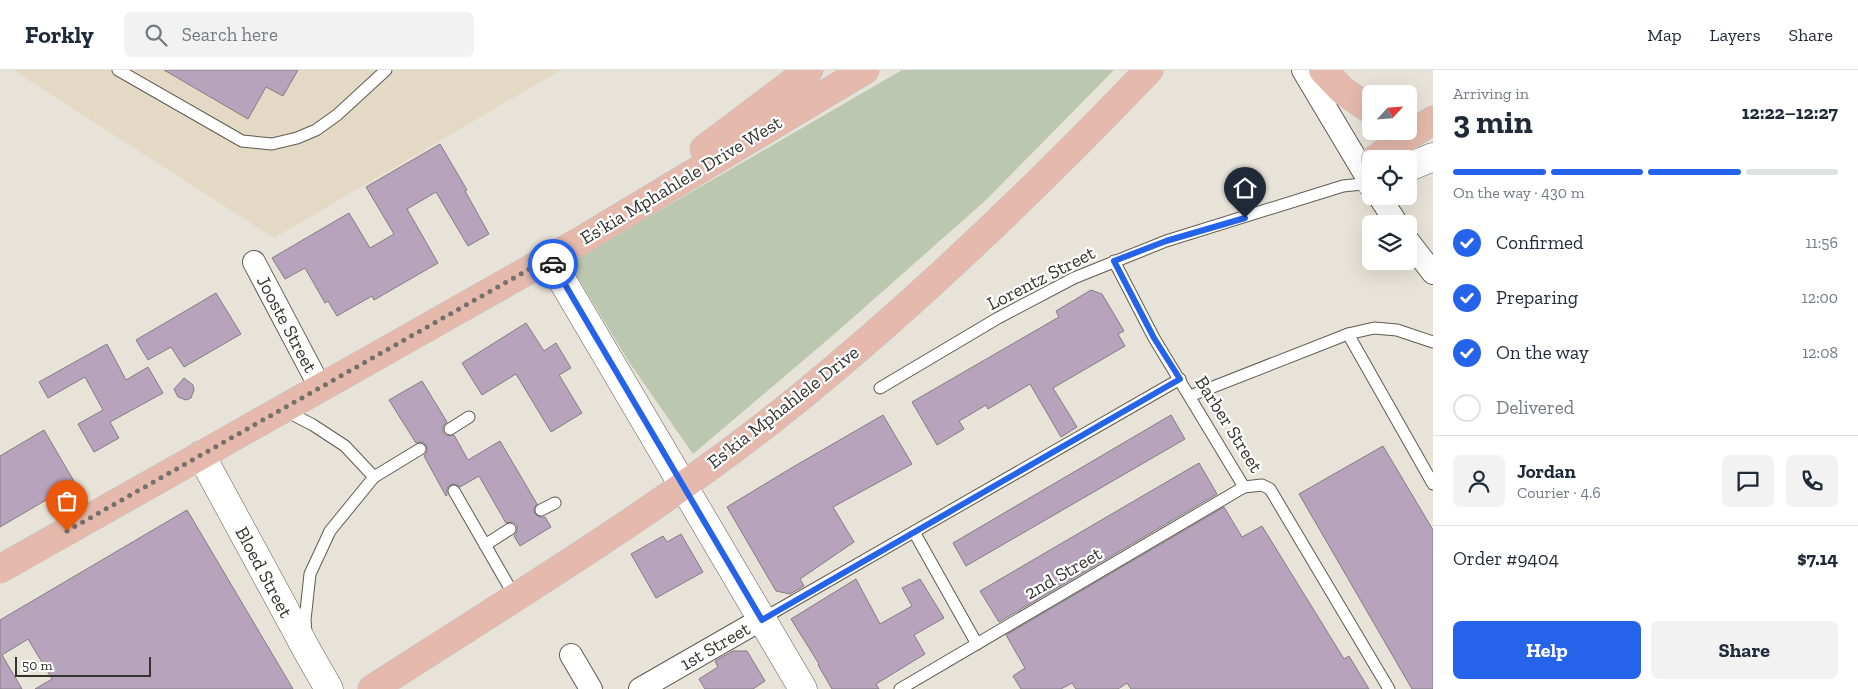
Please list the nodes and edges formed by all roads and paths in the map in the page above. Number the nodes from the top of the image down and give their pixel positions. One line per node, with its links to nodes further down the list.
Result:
1 (118, 70): 2 (lane)
2 (386, 70)
3 (809, 70): 17 (main road)
4 (865, 70): 17 (main road, Es'kia Mphahlele Drive West)
5 (1149, 70): 36 (main road, Es'kia Mphahlele Drive)
6 (1303, 70): 15 (street)
7 (1323, 70): 8 (main road)
8 (1362, 104)
9 (1433, 115): 10 (main road)
10 (1418, 118)
11 (1433, 120): 12 (main road)
12 (1399, 150)
13 (1433, 157): 14 (main road)
14 (1417, 164)
15 (1362, 167)
16 (1362, 179): 20 (lane, Lorentz Street)
17 (587, 237): 19 (main road, Es'kia Mphahlele Drive West)
18 (1417, 252): 22 (street)
19 (549, 258): 26 (main road, Es'kia Mphahlele Drive West); 36 (main road)
20 (1114, 261): 25 (lane, Barber Street); 27 (lane, Lorentz Street)
21 (254, 262): 26 (street, Jooste Street)
22 (1433, 273)
23 (1348, 334): 24 (lane); 28 (lane); 35 (lane)
24 (1433, 342)
25 (1180, 379): 28 (lane, Barber Street); 42 (lane, 1st Street)
26 (320, 387): 29 (main road, Es'kia Mphahlele Drive West)
27 (880, 388)
28 (1190, 396): 37 (lane, Barber Street)
29 (283, 409): 33 (main road, Es'kia Mphahlele Drive West); 34 (lane)
30 (469, 417): 31 (lane)
31 (450, 429)
32 (420, 449): 34 (lane)
33 (201, 455): 44 (main road, Es'kia Mphahlele Drive West); 48 (main road, Bloed Street)
34 (374, 477): 48 (lane)
35 (1433, 484)
36 (683, 486): 45 (main road, Es'kia Mphahlele Drive); 46 (main road)
37 (1244, 487): 47 (lane, 2nd Street); 56 (lane, Barber Street)
38 (454, 491): 43 (lane)
39 (555, 503): 40 (lane)
40 (541, 510)
41 (510, 529): 43 (lane)
42 (914, 532): 46 (lane, 1st Street); 47 (lane)
43 (485, 545): 45 (lane)
44 (0, 569)
45 (515, 597): 51 (main road, Es'kia Mphahlele Drive)
46 (762, 620): 53 (street, 1st Street); 54 (main road)
47 (977, 644): 55 (lane, 2nd Street)
48 (308, 654): 50 (main road, Bloed Street)
49 (572, 655): 52 (street)
50 (329, 689)
51 (372, 689)
52 (591, 689)
53 (640, 689)
54 (803, 689)
55 (900, 689)
56 (1389, 689)

